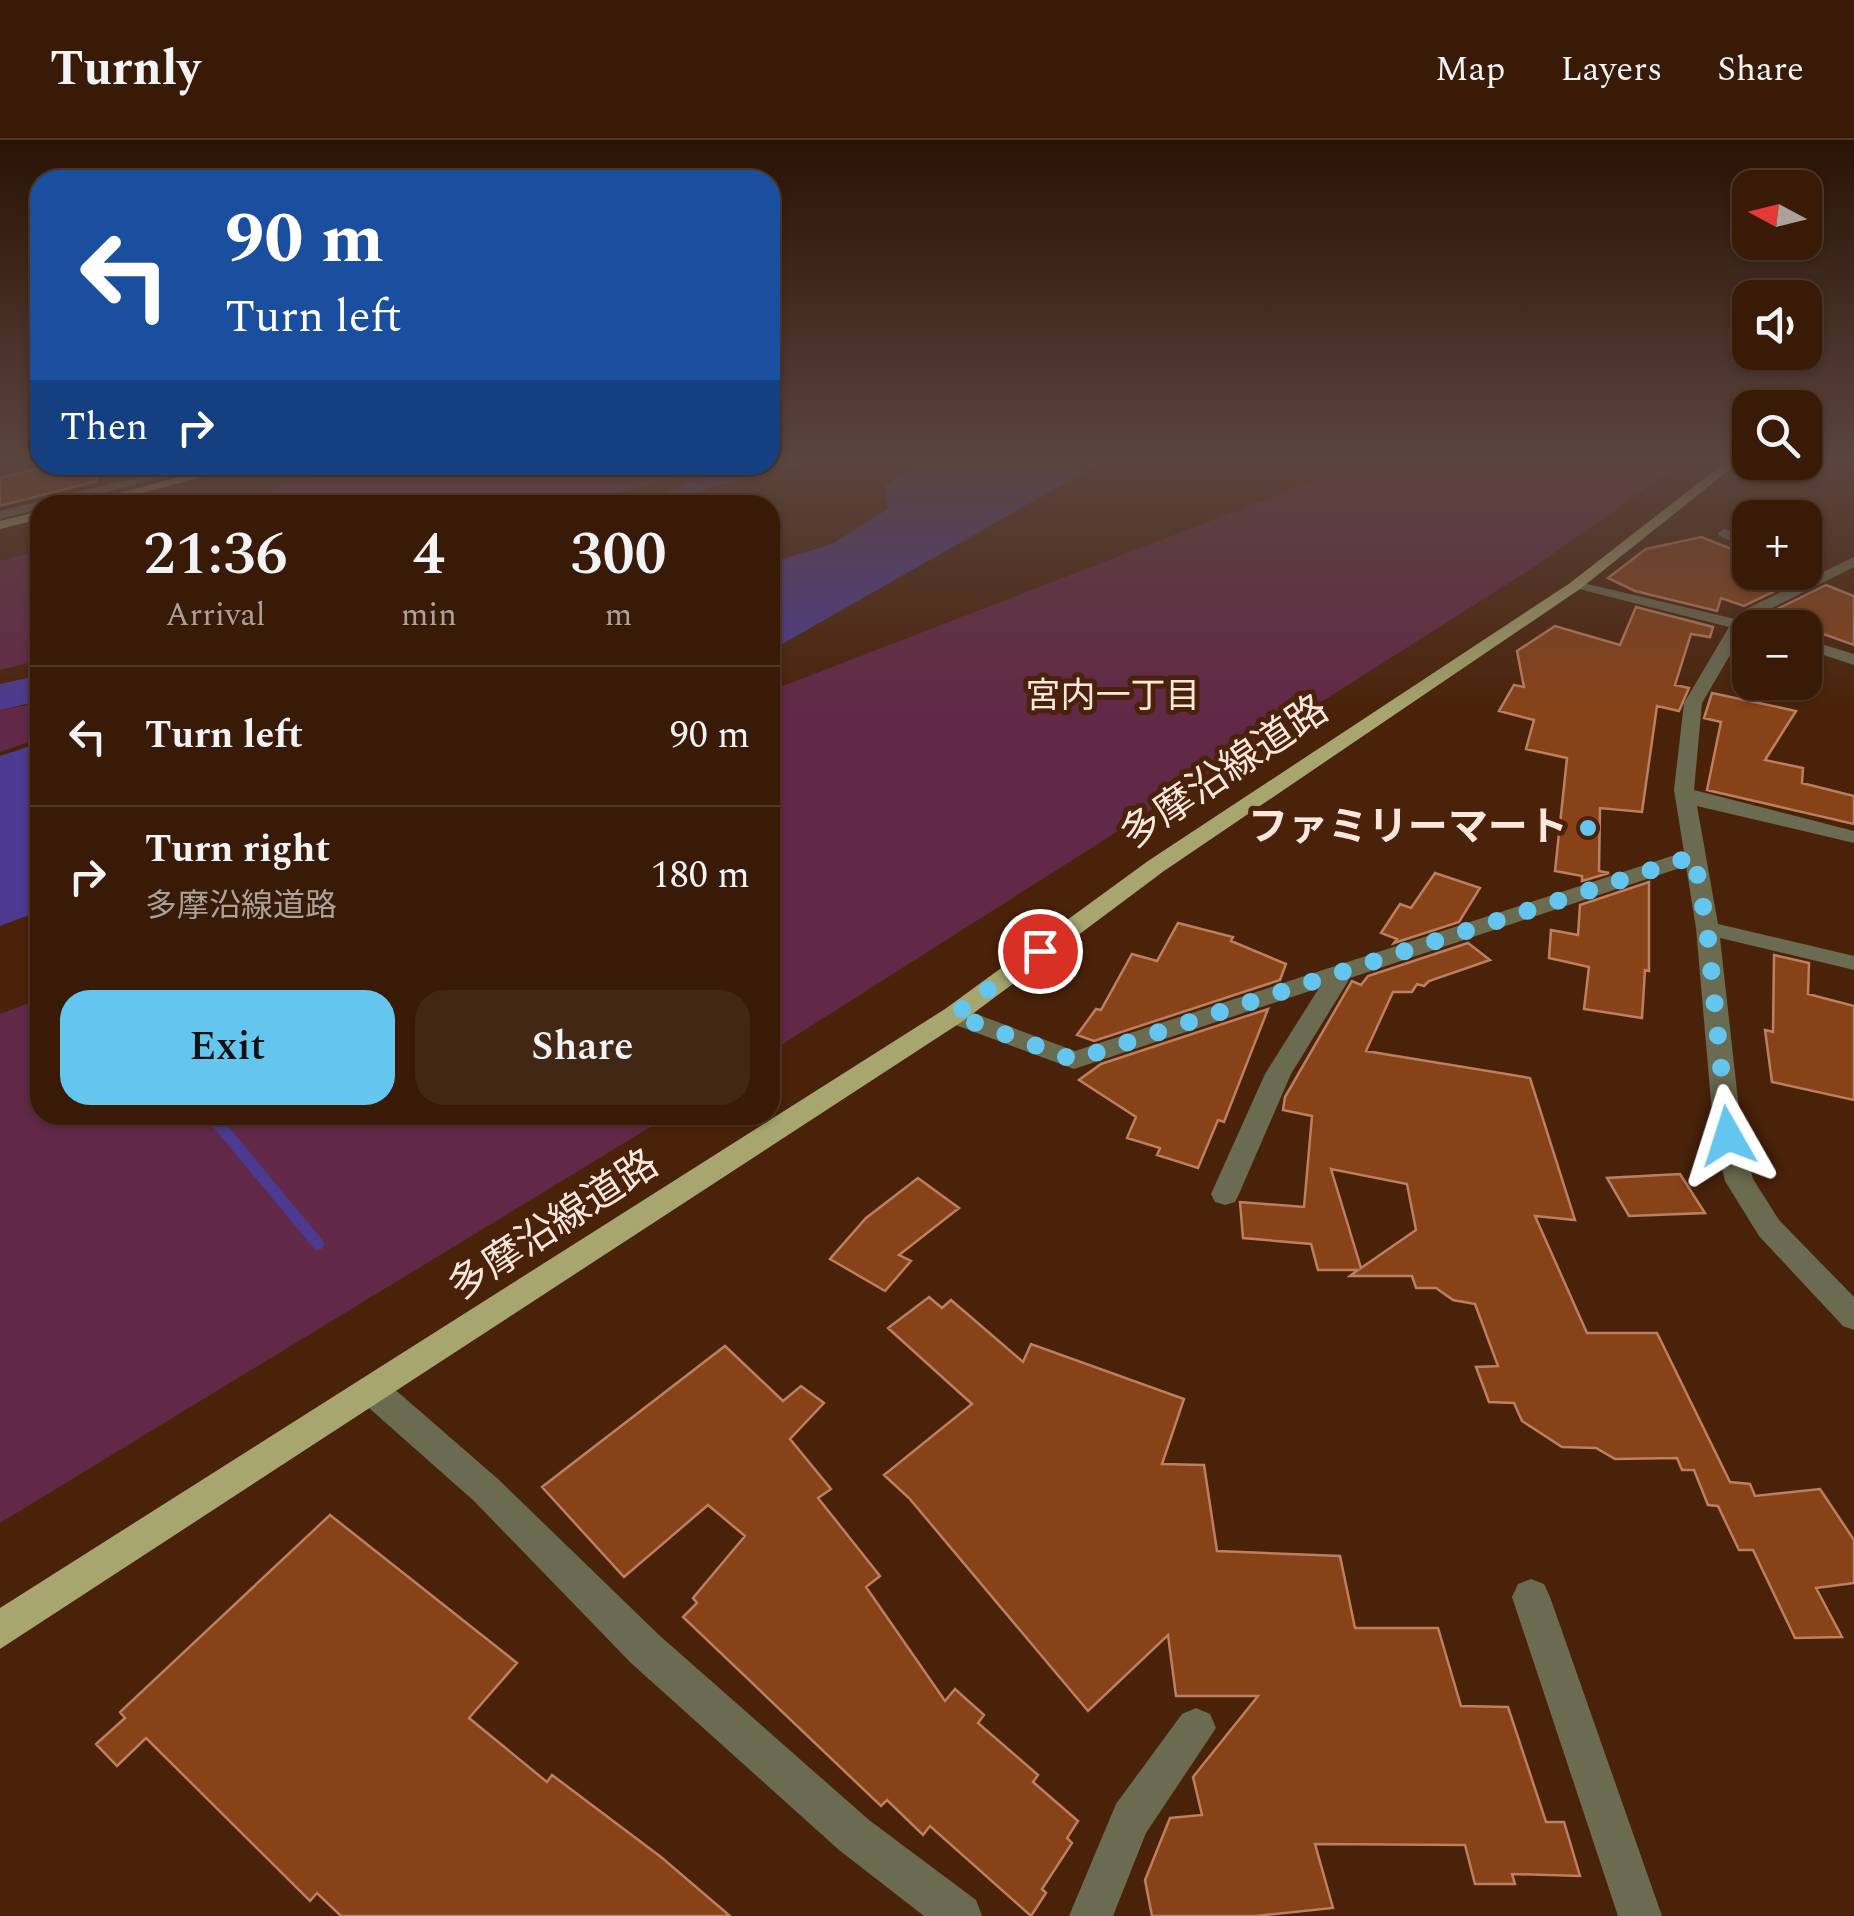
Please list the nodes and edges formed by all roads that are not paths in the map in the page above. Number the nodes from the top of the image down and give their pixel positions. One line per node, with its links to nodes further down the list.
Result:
1 (1626, 546): 4 (main road, 多摩沿線道路)
2 (1854, 561): 3 (street)
3 (1822, 571)
4 (1574, 586): 7 (street); 17 (main road, 多摩沿線道路)
5 (1787, 590): 6 (street)
6 (1756, 610)
7 (1732, 623)
8 (1732, 646): 11 (street)
9 (1822, 650): 10 (street)
10 (1854, 660)
11 (1686, 797): 12 (street); 13 (street)
12 (1854, 837)
13 (1694, 856): 14 (street); 16 (street)
14 (1707, 928): 15 (street); 19 (street)
15 (1854, 964)
16 (1341, 972): 17 (street); 18 (street)
17 (954, 1015): 20 (main road, 多摩沿線道路)
18 (1225, 1194)
19 (1851, 1311)
20 (372, 1390): 22 (main road, 多摩沿線道路); 24 (street)
21 (1530, 1597): 26 (street)
22 (0, 1630)
23 (1196, 1728): 25 (street)
24 (960, 1916)
25 (1092, 1916)
26 (1640, 1916)

